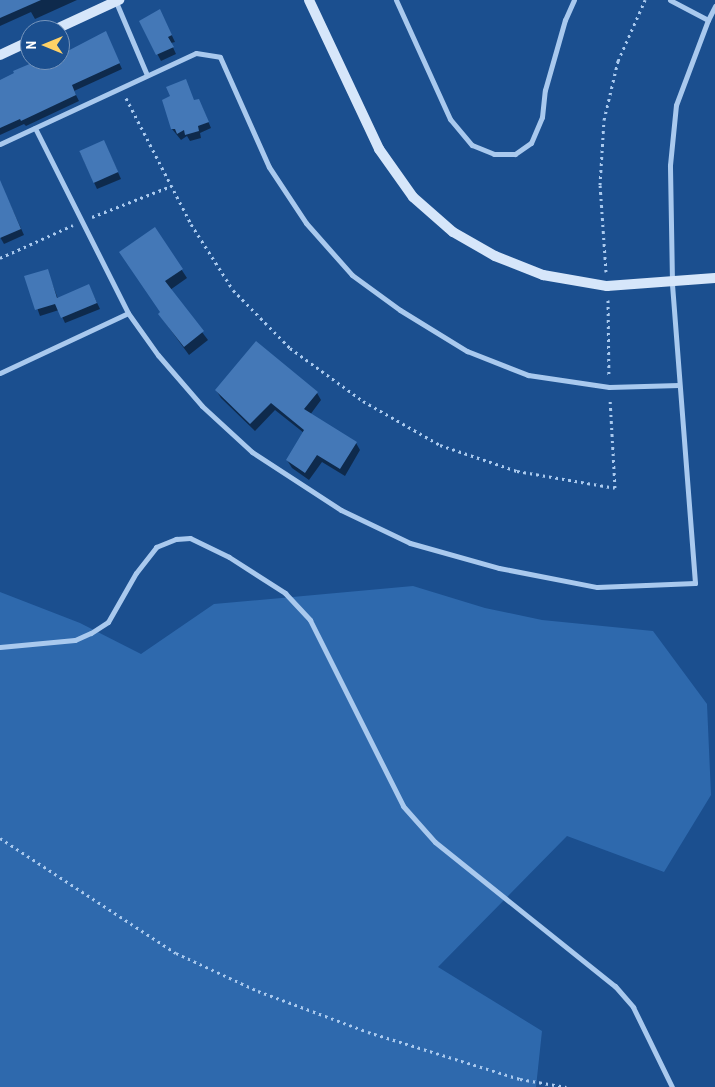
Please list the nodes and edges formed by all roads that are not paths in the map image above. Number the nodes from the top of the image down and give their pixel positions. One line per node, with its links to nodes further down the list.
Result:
1 (308, 0): 15 (street)
2 (396, 0): 3 (street)
3 (574, 0)
4 (670, 0): 7 (street)
5 (117, 1): 8 (street); 11 (street)
6 (715, 6): 7 (street)
7 (708, 20): 15 (street)
8 (70, 23)
9 (20, 46): 10 (street)
10 (0, 55)
11 (147, 75): 12 (street); 18 (street)
12 (35, 128): 13 (street); 16 (street)
13 (0, 144)
14 (715, 278): 15 (street)
15 (672, 282): 18 (street)
16 (128, 313): 17 (street); 18 (street)
17 (0, 373)
18 (679, 385)
19 (0, 647): 20 (street)
20 (672, 1087)

